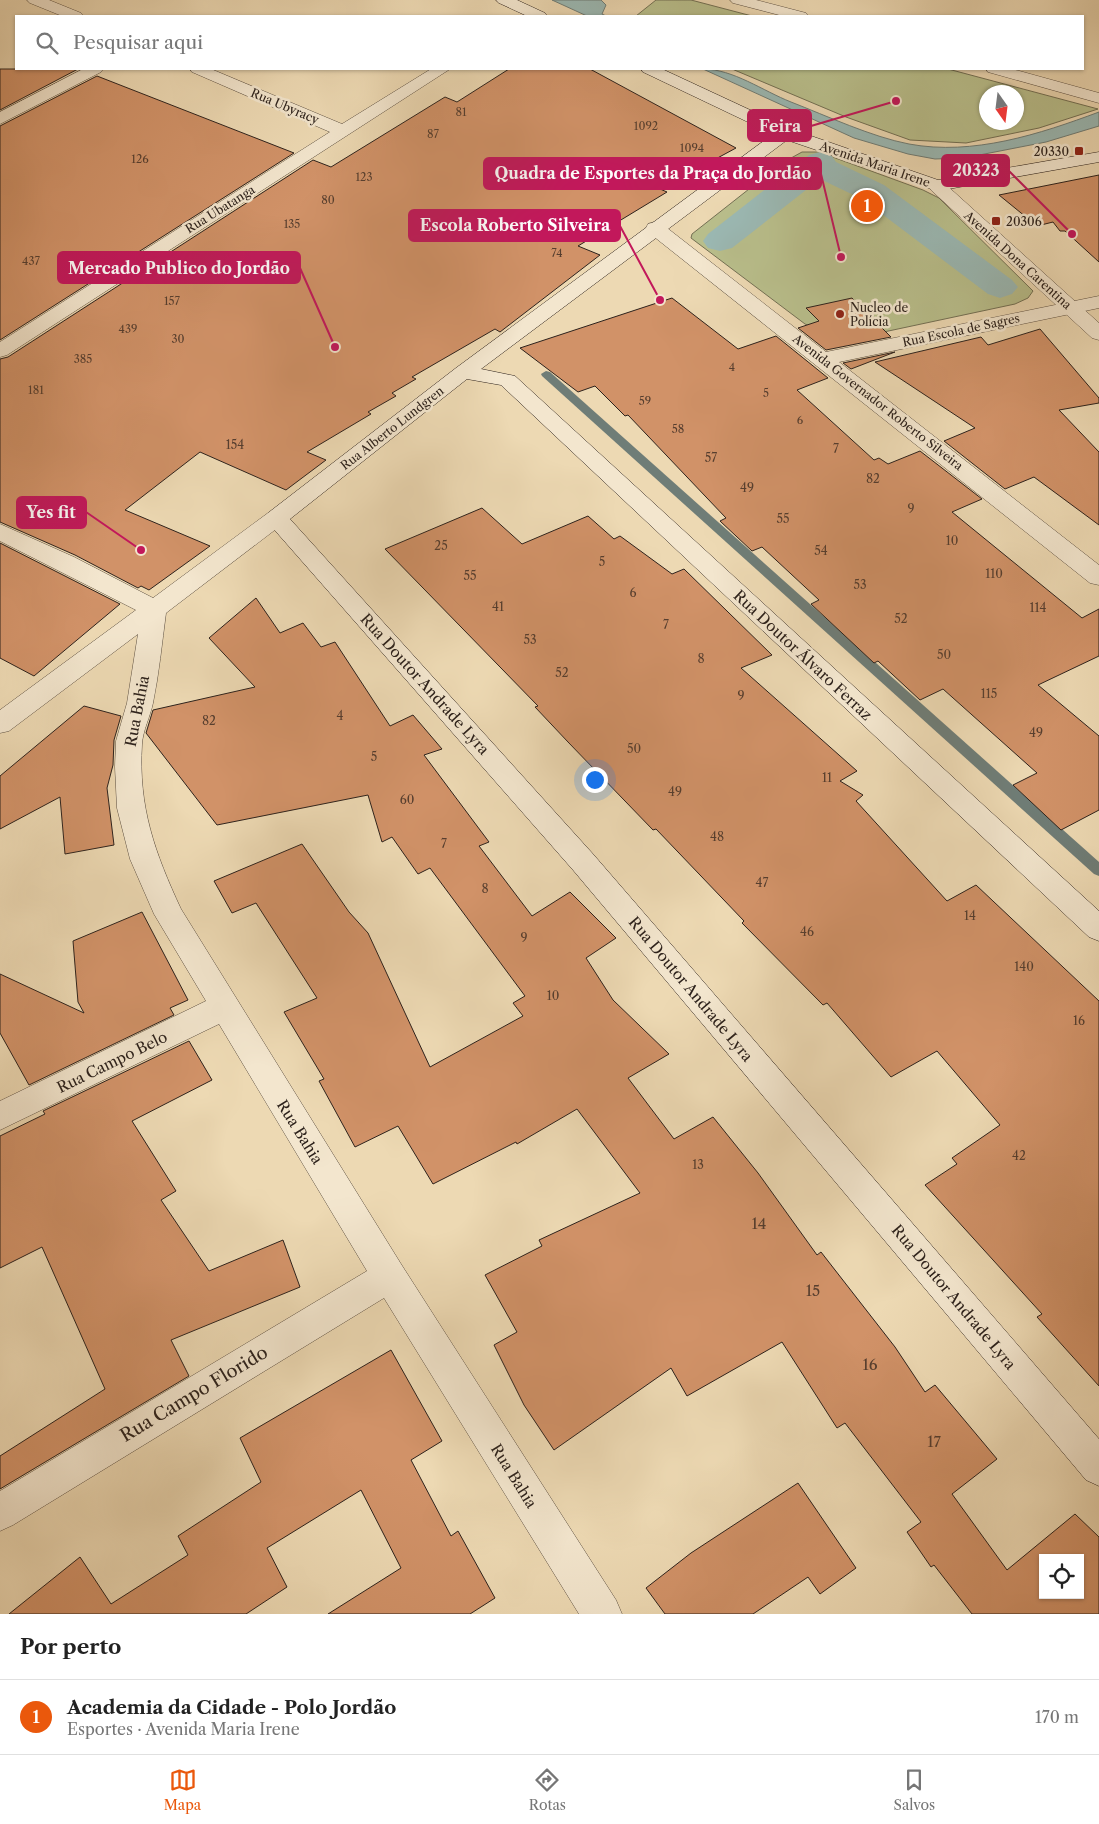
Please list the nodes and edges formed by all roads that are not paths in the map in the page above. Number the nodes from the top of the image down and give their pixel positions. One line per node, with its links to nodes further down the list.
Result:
1 (35, 0): 4 (street)
2 (504, 0): 5 (street)
3 (738, 0): 6 (street)
4 (72, 15)
5 (531, 15)
6 (796, 15)
7 (92, 70): 13 (street)
8 (200, 70): 14 (street, Rua Ubyracy)
9 (440, 70): 14 (street, Rua Ubatanga)
10 (651, 70): 15 (street, Avenida Maria Irene)
11 (998, 70): 12 (street)
12 (1099, 98)
13 (0, 119)
14 (343, 131): 23 (street, Rua Ubatanga)
15 (785, 133): 17 (street, Avenida Maria Irene); 18 (street, Rua Alberto Lundgren)
16 (1099, 157): 17 (street)
17 (937, 186): 20 (street, Avenida Dona Carentina)
18 (655, 228): 22 (street, Rua Alberto Lundgren); 24 (street, Avenida Governador Roberto Silveira)
19 (1099, 302): 20 (street, Rua Escola de Sagres)
20 (1071, 307): 21 (street, Avenida Dona Carentina); 24 (street, Rua Escola de Sagres)
21 (1099, 334)
22 (504, 341): 25 (street, Rua Alberto Lundgren); 26 (street)
23 (0, 351)
24 (824, 359): 29 (street, Avenida Governador Roberto Silveira)
25 (463, 372): 26 (street); 27 (street, Rua Alberto Lundgren)
26 (508, 380): 32 (street, Rua Doutor Álvaro Ferraz)
27 (276, 518): 30 (street, Rua Alberto Lundgren); 36 (street, Rua Doutor Andrade Lyra)
28 (0, 532): 30 (street)
29 (1099, 577)
30 (154, 609): 31 (street, Rua Alberto Lundgren); 33 (street, Rua Bahia)
31 (0, 724)
32 (1099, 929)
33 (224, 1007): 34 (street, Rua Campo Belo); 35 (street, Rua Bahia)
34 (0, 1116)
35 (389, 1276): 37 (street, Rua Campo Florido); 38 (street, Rua Bahia)
36 (1099, 1467)
37 (0, 1512)
38 (602, 1614)

